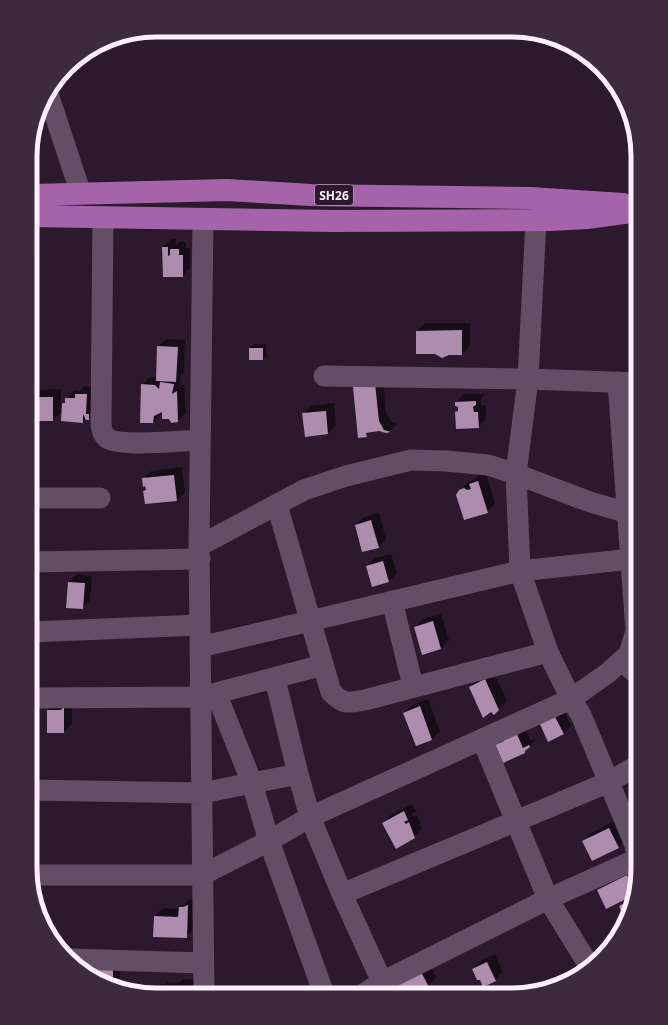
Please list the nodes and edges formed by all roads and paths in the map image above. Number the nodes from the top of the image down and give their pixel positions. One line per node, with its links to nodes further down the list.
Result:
1 (50, 101): 2 (street)
2 (81, 194): 3 (main road, SH26); 4 (main road, SH26)
3 (37, 195)
4 (631, 204)
5 (631, 212): 9 (main road)
6 (37, 216): 7 (main road)
7 (103, 217): 8 (main road); 13 (street)
8 (203, 218): 9 (main road); 13 (street)
9 (536, 220): 11 (street)
10 (324, 376): 11 (street)
11 (528, 379): 12 (street); 15 (street)
12 (628, 383): 14 (street)
13 (200, 440): 20 (street)
14 (631, 462)
15 (516, 474): 18 (street); 19 (street); 23 (street)
16 (37, 498): 17 (street)
17 (100, 498)
18 (277, 505): 20 (street); 25 (street)
19 (631, 513)
20 (200, 552): 22 (street); 26 (street)
21 (631, 559): 23 (street)
22 (37, 562)
23 (520, 571): 24 (street); 30 (street)
24 (392, 601): 25 (street); 35 (street)
25 (310, 620): 28 (street); 32 (street)
26 (200, 625): 27 (street); 28 (street)
27 (37, 632)
28 (200, 647): 36 (street)
29 (631, 647): 31 (street)
30 (548, 652): 35 (street); 38 (street)
31 (622, 661): 33 (street); 38 (street)
32 (324, 666): 34 (street); 35 (street)
33 (631, 669)
34 (275, 679): 36 (street); 41 (street)
35 (413, 686)
36 (209, 695): 37 (street); 43 (street); 45 (street)
37 (37, 698)
38 (571, 699): 39 (street); 42 (street)
39 (482, 739): 46 (street); 47 (street)
40 (631, 769): 42 (street)
41 (298, 774): 43 (street); 46 (street)
42 (609, 782): 47 (street); 48 (street)
43 (252, 783): 45 (street); 49 (street)
44 (37, 790): 45 (street)
45 (202, 793): 52 (street)
46 (310, 817): 49 (street); 53 (street)
47 (515, 821): 53 (street); 54 (street)
48 (631, 838)
49 (269, 841): 52 (street); 59 (street)
50 (631, 856): 54 (street)
51 (37, 875): 52 (street)
52 (202, 875): 57 (street)
53 (342, 894): 60 (street)
54 (548, 898): 56 (street); 60 (street)
55 (79, 959): 57 (street)
56 (587, 962)
57 (203, 963): 58 (street)
58 (204, 988)
59 (322, 988)
60 (385, 988)

